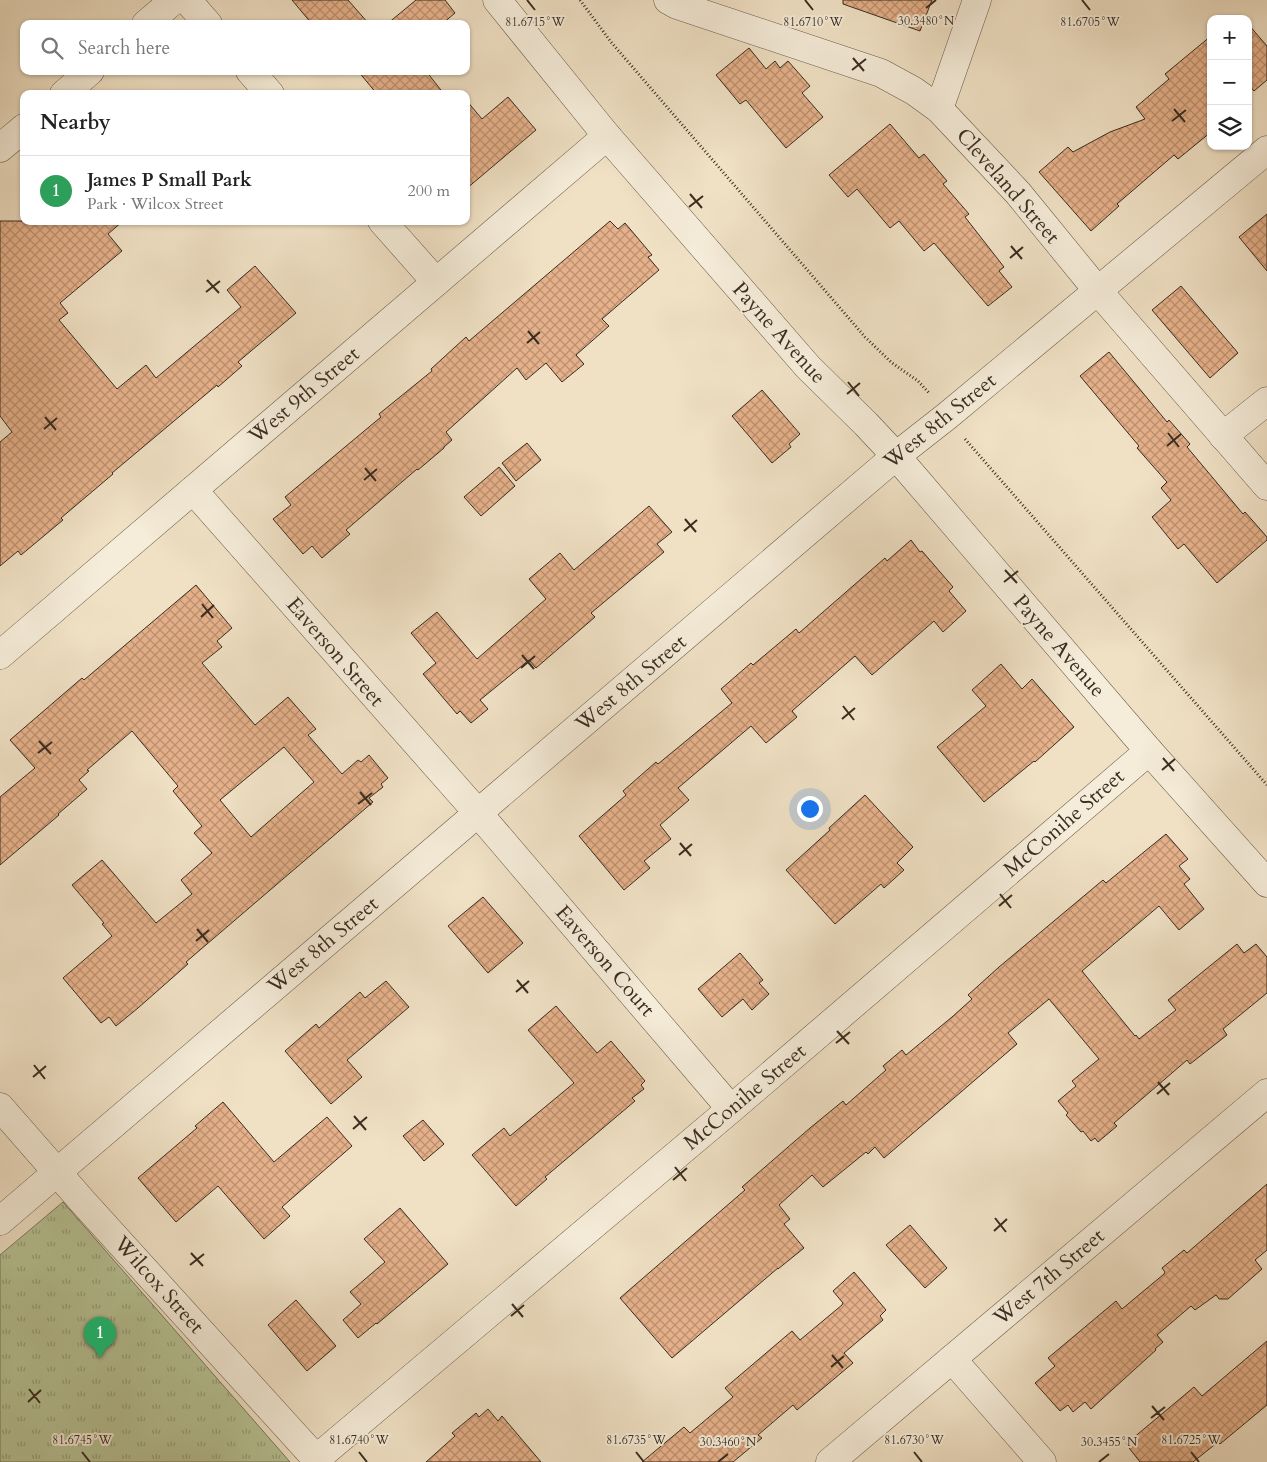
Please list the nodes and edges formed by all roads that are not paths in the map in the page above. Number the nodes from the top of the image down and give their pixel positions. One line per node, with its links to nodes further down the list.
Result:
1 (174, 0): 6 (street)
2 (187, 0): 7 (street)
3 (497, 0): 14 (street, Payne Avenue)
4 (668, 0): 12 (street, Cleveland Street)
5 (977, 0): 12 (street)
6 (151, 20)
7 (204, 20)
8 (85, 75): 10 (street)
9 (253, 75): 11 (street)
10 (69, 90)
11 (267, 90)
12 (939, 109): 19 (street, Cleveland Street)
13 (20, 131): 15 (street)
14 (607, 136): 18 (street, West 9th Street); 22 (street, Payne Avenue)
15 (0, 148)
16 (1267, 150): 19 (street, West 8th Street)
17 (386, 225): 18 (street)
18 (436, 282): 24 (street, West 9th Street)
19 (1098, 291): 21 (street, Cleveland Street); 22 (street, West 8th Street)
20 (1267, 401): 21 (street)
21 (1223, 436): 23 (street, Cleveland Street)
22 (896, 456): 26 (street, Payne Avenue); 27 (street, West 8th Street)
23 (1267, 486)
24 (193, 490): 25 (street, West 9th Street); 27 (street, Eaverson Street)
25 (0, 655)
26 (1149, 751): 28 (street, Payne Avenue); 31 (street, McConihe Street)
27 (478, 813): 31 (street, Eaverson Court); 32 (street, West 8th Street)
28 (1267, 884)
29 (1267, 1093): 34 (street, West 7th Street)
30 (0, 1108): 32 (street, Wilcox Street)
31 (731, 1109): 35 (street, McConihe Street)
32 (56, 1172): 33 (street, West 8th Street); 35 (street, Wilcox Street)
33 (0, 1221)
34 (952, 1359): 36 (street, West 7th Street); 37 (street)
35 (318, 1460)
36 (830, 1462)
37 (1042, 1462)

